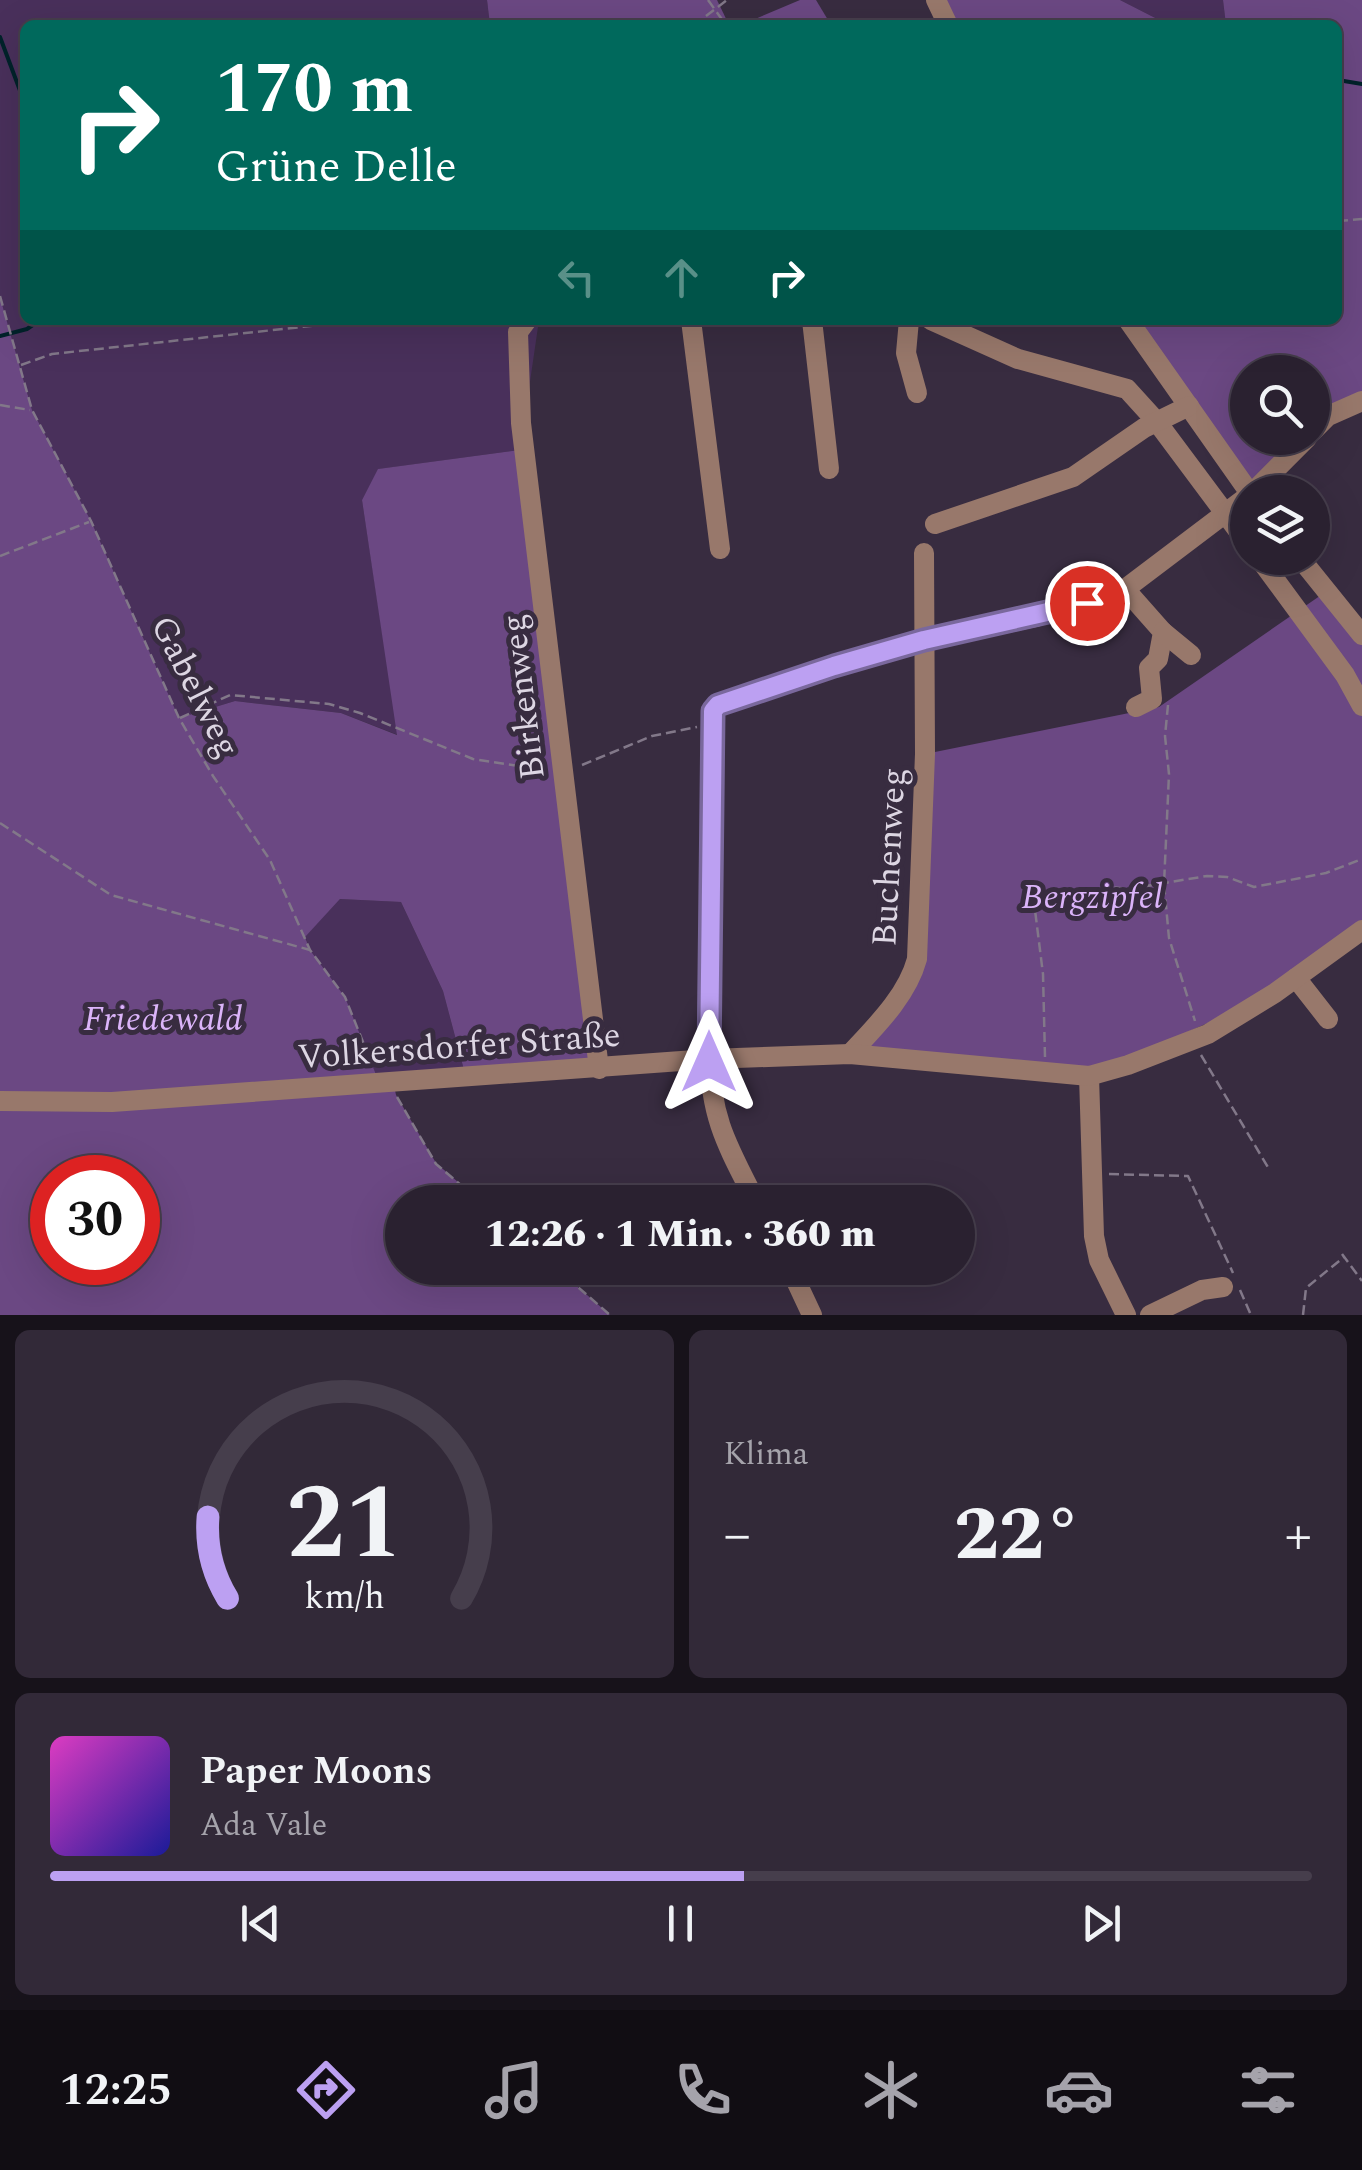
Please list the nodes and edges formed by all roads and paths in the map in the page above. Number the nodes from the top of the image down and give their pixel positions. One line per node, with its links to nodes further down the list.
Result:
1 (708, 0): 3 (path)
2 (726, 0): 3 (path)
3 (715, 6): 4 (path); 5 (path)
4 (700, 20)
5 (723, 20)
6 (0, 296): 14 (path, Gabelweg)
7 (320, 325): 14 (path)
8 (523, 325): 46 (street, Birkenweg)
9 (691, 325): 31 (street)
10 (813, 325): 23 (street)
11 (909, 325): 15 (street)
12 (942, 325): 21 (street)
13 (1131, 325): 18 (street)
14 (20, 366): 19 (path, Gabelweg)
15 (917, 393)
16 (1362, 401): 20 (street)
17 (0, 405): 19 (path)
18 (1188, 406): 21 (street); 24 (street)
19 (32, 410): 28 (path, Gabelweg)
20 (1330, 415)
21 (1157, 422): 27 (street); 30 (street)
22 (1290, 455): 25 (street)
23 (829, 469)
24 (1237, 475)
25 (1269, 475)
26 (1230, 508): 27 (street)
27 (1222, 514): 29 (street); 36 (street)
28 (90, 522): 33 (path); 45 (path, Gabelweg)
29 (1230, 523)
30 (935, 524)
31 (720, 549)
32 (924, 553): 39 (street, Buchenweg)
33 (0, 556)
34 (1271, 575): 42 (street)
35 (1314, 575): 38 (street)
36 (1124, 589): 37 (street); 39 (street)
37 (1163, 632): 40 (street); 43 (street)
38 (1362, 636)
39 (924, 640): 44 (street); 55 (street, Buchenweg)
40 (1191, 655)
41 (1168, 699): 49 (path)
42 (1362, 706)
43 (1136, 707)
44 (712, 717): 46 (path); 56 (street)
45 (179, 718): 46 (path); 51 (path, Gabelweg)
46 (564, 772): 57 (street, Birkenweg)
47 (0, 823): 51 (path)
48 (1362, 859): 49 (path)
49 (1164, 884): 54 (path); 58 (path)
50 (1362, 930): 52 (street, Volkersdorfer Straße)
51 (310, 950): 60 (path, Gabelweg)
52 (1296, 978): 53 (street); 54 (street, Volkersdorfer Straße)
53 (1328, 1019)
54 (1198, 1038): 59 (street, Volkersdorfer Straße); 62 (path)
55 (850, 1054): 56 (street, Volkersdorfer Straße); 58 (street, Volkersdorfer Straße)
56 (709, 1059): 57 (street, Volkersdorfer Straße); 65 (street)
57 (599, 1069): 60 (street, Volkersdorfer Straße)
58 (1047, 1073): 59 (street, Volkersdorfer Straße)
59 (1089, 1076): 63 (street)
60 (386, 1082): 61 (street, Volkersdorfer Straße); 64 (path, Gabelweg)
61 (0, 1100)
62 (1269, 1169)
63 (1092, 1174): 66 (path); 72 (street)
64 (461, 1185)
65 (747, 1185)
66 (1229, 1280): 73 (street); 74 (path)
67 (1362, 1281): 75 (path)
68 (576, 1285): 70 (path)
69 (798, 1285): 71 (street)
70 (610, 1315)
71 (812, 1315)
72 (1126, 1315)
73 (1150, 1315)
74 (1251, 1315)
75 (1303, 1315)

